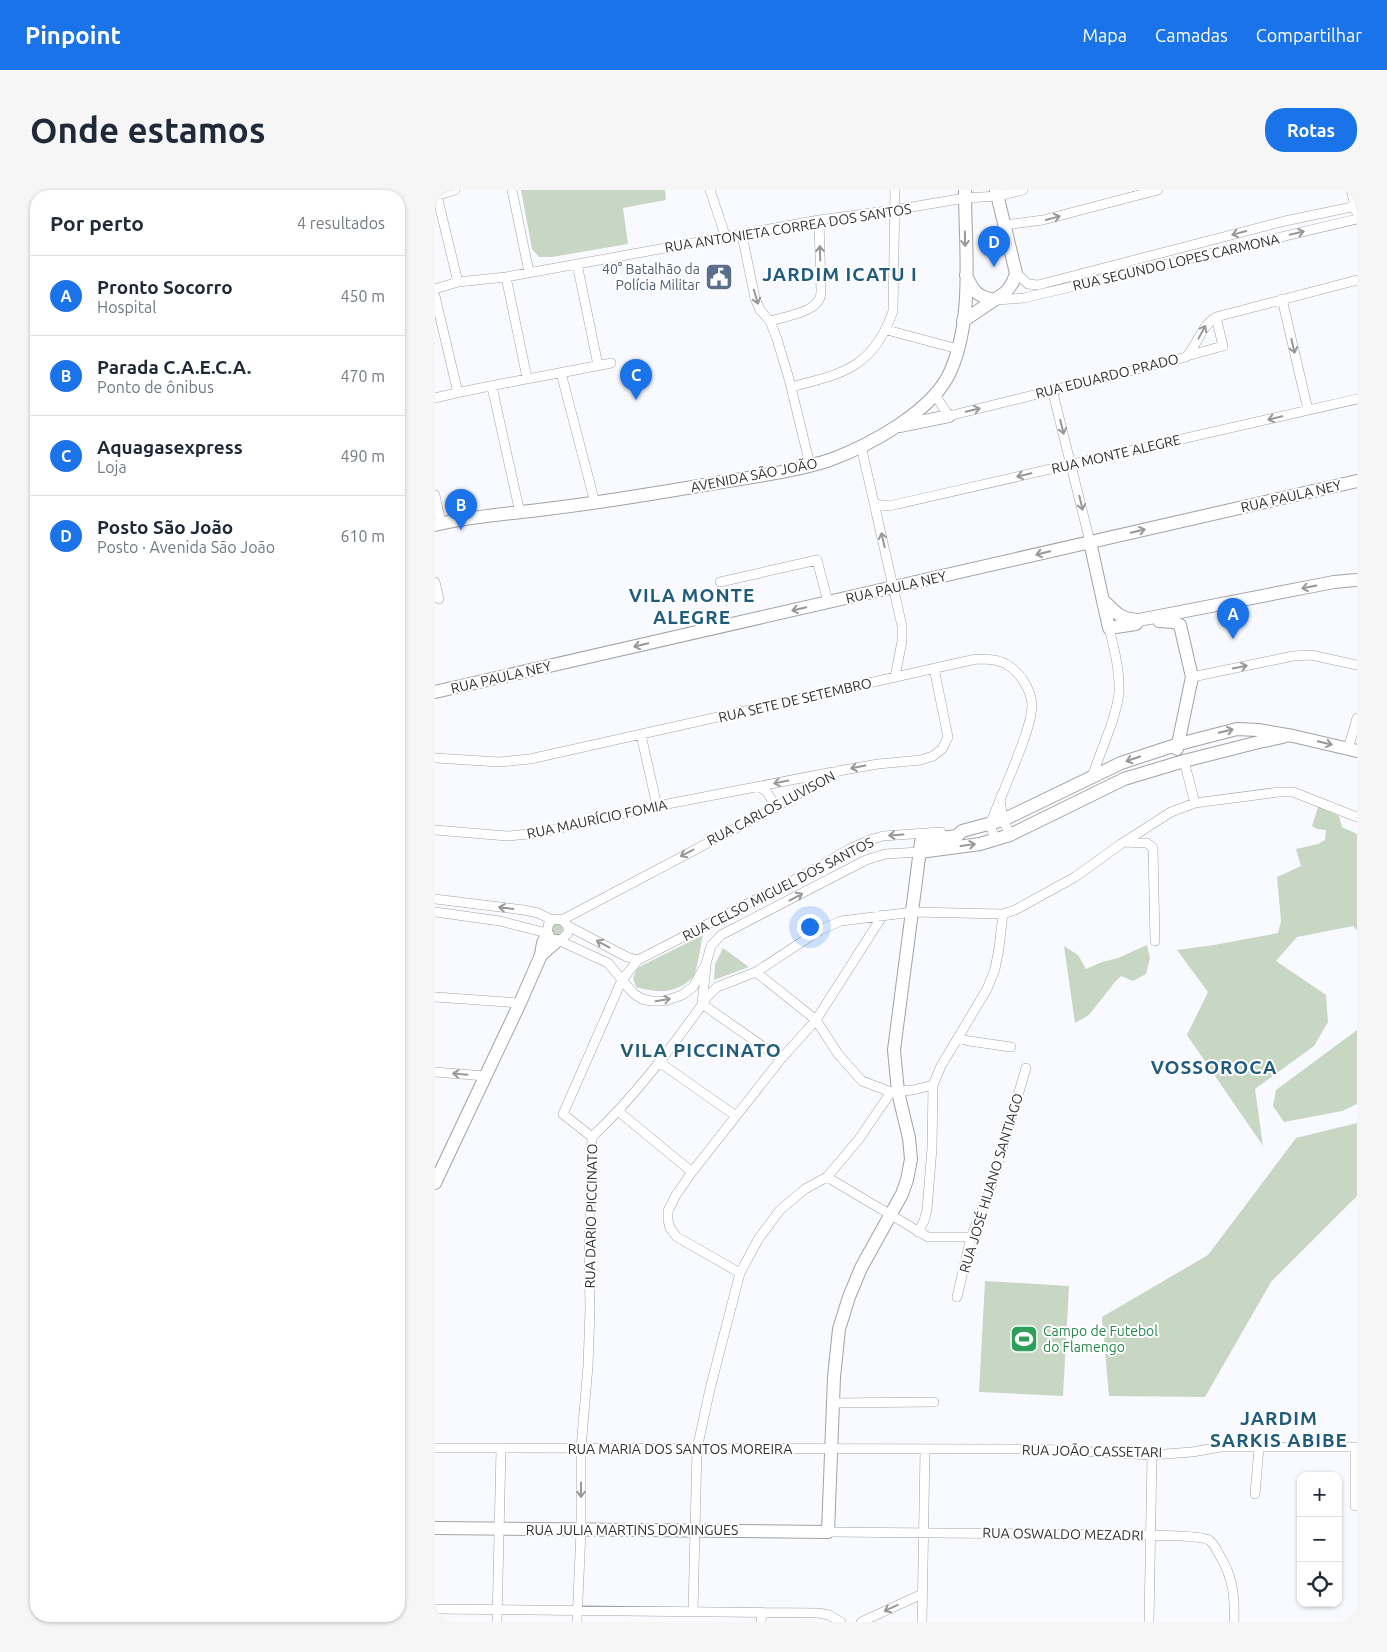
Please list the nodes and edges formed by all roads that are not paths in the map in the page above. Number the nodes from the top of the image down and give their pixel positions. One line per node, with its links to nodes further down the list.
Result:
1 (455, 190): 10 (street)
2 (512, 190): 19 (street)
3 (709, 190): 17 (street)
4 (895, 190): 12 (street)
5 (1023, 190): 8 (street, RUA ANTONIETA CORREA DOS SANTOS)
6 (1158, 190): 15 (street, one-way to 6)
7 (1351, 190): 11 (street)
8 (997, 193): 9 (street, RUA ANTONIETA CORREA DOS SANTOS); 15 (main road)
9 (965, 194): 12 (street, RUA ANTONIETA CORREA DOS SANTOS); 21 (main road, AVENIDA SÃO JOÃO, one-way to 21)
10 (436, 196): 24 (street)
11 (1356, 209): 25 (street, one-way to 25)
12 (894, 210): 14 (street, RUA ANTONIETA CORREA DOS SANTOS); 34 (street)
13 (1357, 219): 27 (street, RUA SEGUNDO LOPES CARMONA, one-way to 13)
14 (819, 220): 16 (street, RUA ANTONIETA CORREA DOS SANTOS); 32 (street, one-way to 14)
15 (1005, 225): 20 (main road)
16 (742, 235): 17 (street, RUA ANTONIETA CORREA DOS SANTOS); 32 (street, one-way to 32)
17 (726, 238): 18 (street, RUA ANTONIETA CORREA DOS SANTOS)
18 (577, 264): 19 (street, RUA ANTONIETA CORREA DOS SANTOS); 38 (street)
19 (529, 272): 22 (street, RUA ANTONIETA CORREA DOS SANTOS)
20 (1016, 273): 25 (street); 30 (main road)
21 (966, 275): 30 (main road); 33 (main road, AVENIDA SÃO JOÃO)
22 (506, 277): 24 (street, RUA ANTONIETA CORREA DOS SANTOS); 40 (street)
23 (1357, 280): 29 (street)
24 (458, 282): 26 (street, RUA ANTONIETA CORREA DOS SANTOS)
25 (1036, 285): 27 (street)
26 (435, 289)
27 (1038, 294): 30 (street, RUA SEGUNDO LOPES CARMONA)
28 (435, 296): 44 (street)
29 (1282, 299): 31 (street); 48 (street, one-way to 48)
30 (994, 300): 33 (main road)
31 (1216, 317): 36 (street, RUA EDUARDO PRADO, one-way to 31); 36 (street)
32 (770, 321): 42 (street)
33 (963, 321): 35 (main road, AVENIDA SÃO JOÃO)
34 (887, 330): 35 (street); 42 (street)
35 (958, 349): 45 (main road, AVENIDA SÃO JOÃO)
36 (1186, 357): 43 (street, RUA EDUARDO PRADO)
37 (611, 363): 38 (street)
38 (598, 365): 39 (street)
39 (561, 373): 40 (street); 56 (street)
40 (527, 378): 41 (street)
41 (492, 387): 44 (street); 58 (street)
42 (791, 387): 52 (street)
43 (1052, 389): 49 (street, RUA EDUARDO PRADO, one-way to 43); 53 (street, one-way to 53)
44 (458, 393): 46 (street)
45 (935, 395): 49 (street); 50 (main road, AVENIDA SÃO JOÃO)
46 (435, 398)
47 (1357, 399): 48 (street, RUA MONTE ALEGRE)
48 (1308, 410): 53 (street, RUA MONTE ALEGRE, one-way to 53)
49 (949, 416): 50 (main road)
50 (897, 426): 51 (main road, AVENIDA SÃO JOÃO)
51 (861, 446): 52 (main road, AVENIDA SÃO JOÃO); 57 (street)
52 (810, 465): 56 (main road, AVENIDA SÃO JOÃO)
53 (1072, 465): 57 (street, RUA MONTE ALEGRE, one-way to 57); 60 (street, one-way to 60)
54 (1357, 482): 60 (main road, RUA PAULA NEY, one-way to 54)
55 (435, 495): 59 (street)
56 (595, 503): 58 (main road, AVENIDA SÃO JOÃO)
57 (874, 504): 64 (street, one-way to 57)
58 (520, 513): 59 (main road, AVENIDA SÃO JOÃO)
59 (438, 524)
60 (1090, 542): 64 (main road, RUA PAULA NEY, one-way to 64); 66 (main road)
61 (1357, 580): 68 (main road, one-way to 68)
62 (435, 582): 65 (street)
63 (720, 582): 67 (street)
64 (893, 588): 67 (main road, RUA PAULA NEY); 73 (street)
65 (439, 599)
66 (1104, 601): 68 (main road); 70 (main road)
67 (828, 602): 75 (main road, RUA PAULA NEY, one-way to 75)
68 (1189, 611): 69 (main road)
69 (1179, 625): 70 (main road); 74 (main road)
70 (1109, 628): 84 (street)
71 (1357, 665): 74 (street, one-way to 71)
72 (934, 668): 73 (street, RUA SETE DE SETEMBRO); 83 (street, RUA CARLOS LUVISON, one-way to 83); 87 (street, RUA SETE DE SETEMBRO)
73 (895, 677): 77 (street, RUA SETE DE SETEMBRO)
74 (1192, 677): 79 (main road)
75 (435, 692)
76 (1357, 718): 80 (street)
77 (641, 735): 81 (street, RUA SETE DE SETEMBRO); 89 (street)
78 (1293, 736): 79 (main road, RUA CELSO MIGUEL DOS SANTOS, one-way to 78); 80 (main road, RUA CELSO MIGUEL DOS SANTOS, one-way to 80); 82 (main road, RUA CELSO MIGUEL DOS SANTOS)
79 (1179, 744): 82 (main road); 84 (main road, RUA CELSO MIGUEL DOS SANTOS, one-way to 84)
80 (1353, 750)
81 (435, 758)
82 (1184, 761): 86 (main road, RUA CELSO MIGUEL DOS SANTOS); 88 (street)
83 (838, 771): 85 (street, RUA MAURÍCIO FOMIA, one-way to 85); 90 (street, RUA CARLOS LUVISON)
84 (1092, 777): 86 (main road); 92 (main road, RUA CELSO MIGUEL DOS SANTOS)
85 (758, 786): 89 (street, RUA MAURÍCIO FOMIA); 90 (street)
86 (1092, 792): 96 (main road, RUA CELSO MIGUEL DOS SANTOS)
87 (1000, 799): 92 (street); 93 (street, RUA SETE DE SETEMBRO)
88 (1195, 803): 91 (street); 98 (street)
89 (657, 806): 94 (street, RUA MAURÍCIO FOMIA)
90 (776, 808): 107 (street, RUA CARLOS LUVISON, one-way to 107)
91 (1357, 817)
92 (1003, 820): 93 (main road, RUA CELSO MIGUEL DOS SANTOS); 96 (street)
93 (990, 824): 95 (main road, RUA CELSO MIGUEL DOS SANTOS); 97 (street)
94 (435, 830)
95 (962, 831): 99 (main road); 100 (street, RUA CELSO MIGUEL DOS SANTOS, one-way to 100)
96 (1010, 835): 97 (main road, RUA CELSO MIGUEL DOS SANTOS)
97 (995, 840): 99 (main road, RUA CELSO MIGUEL DOS SANTOS, one-way to 97)
98 (1124, 842): 105 (street); 109 (street)
99 (920, 852): 102 (street, RUA CELSO MIGUEL DOS SANTOS, one-way to 99); 104 (main road)
100 (768, 892): 102 (street); 110 (street, RUA CELSO MIGUEL DOS SANTOS)
101 (435, 900): 107 (street, one-way to 101)
102 (771, 910): 111 (street, RUA CELSO MIGUEL DOS SANTOS)
103 (435, 912): 108 (street, RUA CELSO MIGUEL DOS SANTOS)
104 (913, 912): 105 (street, RUA DARIO PICCINATO); 106 (street, RUA DARIO PICCINATO); 126 (main road)
105 (1003, 914): 118 (street)
106 (883, 915): 112 (street, RUA DARIO PICCINATO); 117 (street)
107 (561, 922): 108 (street); 108 (street); 110 (street, one-way to 107)
108 (553, 937): 113 (street, RUA CELSO MIGUEL DOS SANTOS); 115 (main road)
109 (1155, 941)
110 (638, 960): 113 (street)
111 (707, 964): 113 (street, RUA CELSO MIGUEL DOS SANTOS, one-way to 111); 116 (street)
112 (757, 972): 116 (street, RUA DARIO PICCINATO); 117 (street)
113 (622, 980): 129 (street)
114 (435, 997): 115 (street)
115 (520, 1003): 124 (main road)
116 (703, 1004): 120 (street); 121 (street, RUA DARIO PICCINATO)
117 (816, 1020): 120 (street); 126 (street)
118 (958, 1038): 119 (street); 125 (street)
119 (1011, 1047)
120 (781, 1059): 128 (street)
121 (659, 1062): 127 (street, RUA DARIO PICCINATO); 128 (street)
122 (1026, 1068): 135 (street, RUA JOSÉ HIJANO SANTIAGO)
123 (435, 1072): 124 (street, one-way to 123)
124 (485, 1076): 132 (main road)
125 (933, 1085): 126 (street); 134 (street)
126 (895, 1092): 131 (street); 133 (main road)
127 (618, 1111): 129 (street, RUA DARIO PICCINATO); 130 (street)
128 (736, 1116): 130 (street)
129 (592, 1137): 142 (street, RUA DARIO PICCINATO)
130 (692, 1172): 136 (street)
131 (827, 1177): 133 (street); 136 (street)
132 (435, 1183)
133 (890, 1215): 134 (street); 139 (main road)
134 (918, 1232): 135 (street)
135 (971, 1237): 137 (street, RUA JOSÉ HIJANO SANTIAGO)
136 (740, 1273): 145 (street)
137 (957, 1297)
138 (934, 1402): 139 (street)
139 (833, 1403): 146 (main road)
140 (1356, 1447): 143 (street, RUA JOÃO CASSETARI); 150 (street)
141 (435, 1448): 144 (street, RUA MARIA DOS SANTOS MOREIRA)
142 (581, 1448): 144 (street, RUA MARIA DOS SANTOS MOREIRA); 145 (street, RUA MARIA DOS SANTOS MOREIRA); 154 (street, RUA DARIO PICCINATO, one-way to 154)
143 (1259, 1448): 148 (street, RUA JOÃO CASSETARI); 149 (street)
144 (501, 1449): 152 (street)
145 (697, 1449): 146 (street, RUA MARIA DOS SANTOS MOREIRA); 153 (street)
146 (831, 1450): 147 (street, RUA MARIA DOS SANTOS MOREIRA); 155 (main road)
147 (925, 1450): 148 (street, RUA JOÃO CASSETARI); 156 (street)
148 (1153, 1455): 157 (street)
149 (1255, 1494)
150 (1355, 1506)
151 (435, 1528): 152 (main road, RUA JULIA MARTINS DOMINGUES)
152 (499, 1529): 154 (main road, RUA JULIA MARTINS DOMINGUES); 160 (street)
153 (695, 1530): 154 (main road, RUA JULIA MARTINS DOMINGUES); 155 (main road, RUA JULIA MARTINS DOMINGUES); 161 (street)
154 (581, 1531): 162 (street, RUA DARIO PICCINATO)
155 (828, 1532): 156 (street, RUA OSWALDO MEZADRI)
156 (924, 1532): 157 (street, RUA OSWALDO MEZADRI); 158 (street)
157 (1151, 1535): 170 (street); 171 (street, RUA OSWALDO MEZADRI)
158 (922, 1594): 168 (street, one-way to 168); 169 (street)
159 (435, 1608): 160 (street)
160 (497, 1610): 162 (street); 164 (street)
161 (693, 1610): 162 (street); 163 (street)
162 (577, 1611): 165 (street, RUA DARIO PICCINATO)
163 (762, 1612): 166 (street); 167 (street)
164 (497, 1622)
165 (577, 1622)
166 (761, 1622)
167 (841, 1622)
168 (861, 1622)
169 (921, 1622)
170 (1149, 1622)
171 (1234, 1622)

